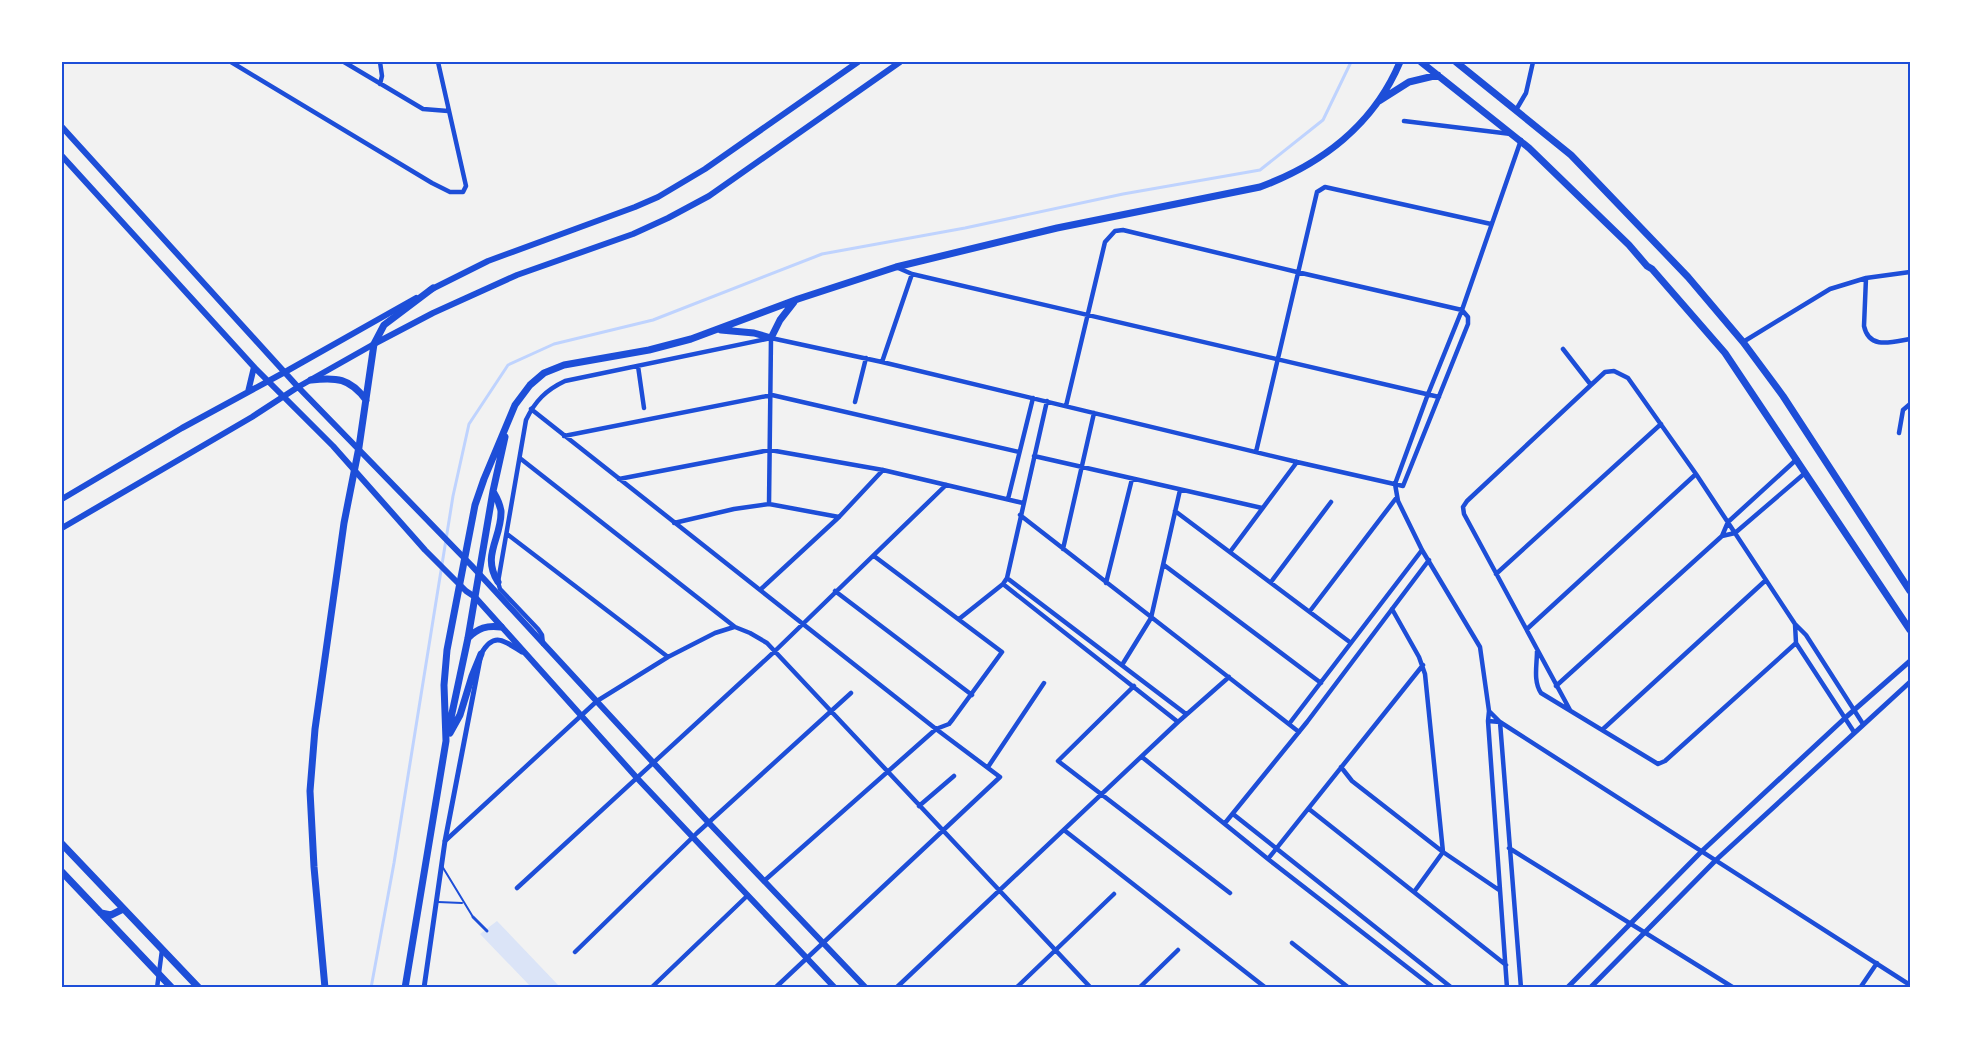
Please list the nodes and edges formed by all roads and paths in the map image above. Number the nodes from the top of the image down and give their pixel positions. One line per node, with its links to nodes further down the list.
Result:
1 (231, 62): 11 (street)
2 (344, 62): 13 (street)
3 (380, 62): 13 (street)
4 (438, 62): 16 (street)
5 (858, 62): 28 (main road)
6 (900, 62): 36 (main road)
7 (1400, 62): 14 (main road)
8 (1421, 62): 12 (main road)
9 (1456, 62): 15 (main road)
10 (1533, 62): 15 (street)
11 (242, 64): 16 (street)
12 (1438, 75): 14 (main road); 19 (main road)
13 (380, 84): 16 (street)
14 (1377, 102): 23 (main road)
15 (1516, 110): 35 (main road)
16 (448, 111)
17 (1404, 121): 19 (street)
18 (62, 127): 43 (main road)
19 (1514, 134): 20 (main road)
20 (1521, 140): 22 (street); 72 (main road)
21 (62, 156): 42 (main road)
22 (1491, 224): 25 (street); 30 (street)
23 (896, 267): 26 (street); 29 (main road)
24 (1911, 272): 27 (street)
25 (1297, 273): 30 (street); 31 (street); 39 (street)
26 (912, 274): 31 (street); 40 (street)
27 (1866, 278): 34 (street); 35 (street)
28 (433, 288): 36 (main road); 43 (main road)
29 (798, 299): 32 (main road); 33 (main road)
30 (1462, 310): 49 (street); 52 (street)
31 (1087, 314): 39 (street); 58 (street)
32 (719, 330): 33 (main road); 62 (main road)
33 (771, 338): 38 (street); 41 (street); 50 (street)
34 (1911, 339)
35 (1743, 342): 118 (main road)
36 (374, 344): 44 (main road); 54 (main road)
37 (1563, 349): 46 (street)
38 (866, 358): 40 (street); 56 (street)
39 (1278, 358): 49 (street); 69 (street)
40 (882, 362): 53 (street)
41 (638, 366): 59 (street); 60 (street)
42 (254, 367): 45 (main road); 48 (main road)
43 (285, 372): 45 (main road); 47 (main road)
44 (311, 380): 47 (main road); 54 (main road)
45 (268, 381): 48 (main road); 51 (main road)
46 (1591, 385): 63 (street); 109 (street)
47 (298, 387): 51 (main road); 66 (main road)
48 (248, 392): 88 (main road)
49 (1428, 394): 52 (street); 81 (street)
50 (772, 395): 65 (street); 67 (street); 68 (street)
51 (283, 396): 75 (main road); 98 (main road)
52 (1439, 397): 83 (street)
53 (1033, 398): 55 (street); 68 (street)
54 (366, 400): 66 (main road)
55 (1047, 401): 58 (street); 70 (street)
56 (855, 402)
57 (1908, 405): 64 (street)
58 (1066, 406): 61 (street)
59 (644, 408)
60 (531, 409): 65 (street); 71 (street)
61 (1094, 413): 69 (street); 74 (street)
62 (510, 419): 85 (main road); 169 (main road)
63 (1661, 424): 78 (street); 109 (street)
64 (1899, 434)
65 (564, 436): 79 (street)
66 (359, 447): 75 (main road); 108 (main road)
67 (770, 450): 76 (street); 79 (street); 91 (street)
68 (1019, 452): 87 (street)
69 (1256, 452): 73 (street)
70 (1034, 456): 74 (street); 90 (street)
71 (520, 459): 100 (street); 127 (street)
72 (1797, 459): 77 (main road); 96 (street)
73 (1296, 462): 81 (street); 92 (street)
74 (1082, 467): 80 (street); 102 (street)
75 (355, 470): 119 (main road); 214 (main road)
76 (883, 470): 82 (street); 95 (street)
77 (1805, 472): 99 (street); 129 (main road)
78 (1696, 474): 96 (street); 128 (street)
79 (619, 479): 97 (street)
80 (1132, 479): 84 (street); 114 (street)
81 (1395, 484): 83 (street); 86 (street)
82 (946, 485): 87 (street); 105 (street)
83 (1404, 486): 86 (street)
84 (1180, 490): 92 (street); 93 (street)
85 (493, 491): 108 (main road); 112 (main road)
86 (1397, 495): 103 (street); 121 (street)
87 (1008, 499): 90 (street)
88 (62, 500)
89 (1331, 502): 113 (street)
90 (1023, 503): 94 (street)
91 (769, 504): 95 (street); 97 (street)
92 (1262, 508): 104 (street)
93 (1175, 511): 104 (street); 107 (street)
94 (1020, 515): 102 (street); 110 (street)
95 (839, 517): 116 (street)
96 (1728, 522): 99 (street); 101 (street)
97 (674, 523): 116 (street)
98 (62, 528)
99 (1735, 533): 101 (street); 111 (street)
100 (507, 534): 112 (street); 138 (street)
101 (1722, 536): 148 (street)
102 (1063, 549): 114 (street)
103 (1422, 550): 106 (street); 131 (street)
104 (1230, 552): 113 (street)
105 (874, 556): 117 (street); 123 (street)
106 (1429, 560): 120 (street); 155 (street)
107 (1164, 565): 122 (street); 146 (street)
108 (479, 574): 119 (main road); 133 (main road)
109 (1496, 574): 128 (street)
110 (1007, 578): 115 (street); 140 (street)
111 (1766, 580): 125 (street); 166 (street)
112 (498, 582): 133 (street)
113 (1271, 582): 121 (street)
114 (1106, 583): 122 (street)
115 (1003, 584): 123 (street); 147 (street)
116 (760, 590): 124 (street)
117 (835, 591): 124 (street); 151 (street)
118 (1911, 591)
119 (475, 597): 126 (main road); 130 (main road)
120 (1392, 609): 141 (street); 167 (street)
121 (1310, 611): 131 (street)
122 (1151, 618): 140 (street); 142 (street)
123 (959, 619): 151 (street)
124 (804, 624): 135 (street); 165 (street)
125 (1795, 624): 132 (street); 143 (street)
126 (501, 627): 130 (main road); 137 (main road)
127 (735, 627): 135 (street); 138 (street)
128 (1527, 629): 134 (street)
129 (1911, 630)
130 (468, 638): 169 (main road)
131 (1351, 643): 146 (street)
132 (1796, 643): 149 (street); 166 (street)
133 (543, 644): 152 (main road)
134 (1537, 648): 148 (street); 153 (street)
135 (775, 651): 156 (street); 171 (street)
136 (482, 654): 137 (street); 169 (main road); 186 (street)
137 (526, 654): 158 (main road)
138 (668, 657): 152 (street)
139 (1911, 660): 154 (street)
140 (1122, 665): 157 (street)
141 (1423, 665): 173 (street); 191 (street)
142 (1229, 677): 157 (street); 163 (street)
143 (1836, 682): 149 (street); 154 (street)
144 (1911, 682): 164 (street)
145 (1044, 683): 172 (street)
146 (1321, 683): 163 (street)
147 (1134, 686): 161 (street); 177 (street)
148 (1556, 686): 153 (street)
149 (1826, 689): 159 (street)
150 (851, 693): 156 (street)
151 (972, 695): 165 (street)
152 (597, 701): 158 (street); 171 (main road)
153 (1570, 710): 166 (street)
154 (1854, 710): 159 (street); 164 (street)
155 (1489, 711): 160 (street); 162 (street)
156 (830, 712): 174 (street); 181 (street)
157 (1186, 714): 161 (street)
158 (582, 717): 176 (main road); 186 (street)
159 (1845, 718): 168 (street); 190 (street)
160 (1488, 721): 162 (street); 199 (street)
161 (1178, 722): 170 (street)
162 (1500, 722): 189 (street); 190 (street)
163 (1289, 724): 167 (street)
164 (1863, 724): 168 (street)
165 (936, 729): 172 (street); 174 (street)
166 (1602, 730)
167 (1299, 732): 180 (street)
168 (1854, 732): 193 (street)
169 (446, 741): 229 (main road)
170 (1142, 757): 177 (street); 182 (street)
171 (654, 763): 176 (street); 181 (main road)
172 (988, 767): 183 (street)
173 (1341, 767): 179 (street); 191 (street)
174 (886, 771): 178 (street); 196 (street)
175 (954, 776): 178 (street)
176 (637, 778): 185 (main road); 197 (street)
177 (1101, 794): 184 (street); 201 (street)
178 (919, 806): 183 (street)
179 (1309, 809): 188 (street); 200 (street)
180 (1233, 814): 182 (street); 188 (street)
181 (708, 822): 185 (street); 196 (main road)
182 (1225, 823): 192 (street)
183 (942, 830): 198 (street); 212 (street)
184 (1064, 830): 198 (street); 239 (street)
185 (692, 837): 203 (main road); 218 (street)
186 (446, 842): 194 (street)
187 (62, 844): 206 (main road)
188 (1277, 848): 192 (street); 242 (street)
189 (1509, 848): 209 (street); 244 (street)
190 (1702, 851): 193 (street); 209 (street)
191 (1443, 852): 199 (street); 200 (street)
192 (1268, 859): 241 (street)
193 (1716, 860): 211 (street); 220 (street)
194 (442, 866): 204 (street); 205 (lane)
195 (62, 872): 207 (main road)
196 (764, 881): 212 (main road)
197 (517, 888)
198 (1000, 890): 215 (street); 235 (street)
199 (1500, 891): 221 (street)
200 (1414, 892): 221 (street)
201 (1230, 893)
202 (1114, 894): 215 (street)
203 (747, 896): 219 (main road); 231 (street)
204 (437, 902): 205 (lane); 230 (street)
205 (462, 903): 208 (lane)
206 (123, 909): 207 (main road); 216 (main road)
207 (101, 913): 222 (main road)
208 (473, 917): 210 (street)
209 (1632, 923): 211 (street); 245 (street)
210 (487, 930)
211 (1646, 932): 246 (street); 247 (street)
212 (823, 941): 219 (street); 234 (main road)
213 (1292, 943): 240 (street)
214 (320, 948): 227 (main road); 228 (main road)
215 (1056, 949): 236 (street); 237 (street)
216 (162, 950): 222 (street); 226 (main road)
217 (1179, 950): 238 (street)
218 (575, 952)
219 (807, 957): 232 (street); 233 (main road)
220 (1877, 963): 223 (street); 248 (street)
221 (1506, 964): 243 (street)
222 (159, 973): 224 (street); 225 (main road)
223 (1911, 985)
224 (157, 987)
225 (172, 987)
226 (199, 987)
227 (321, 987)
228 (326, 987)
229 (405, 987)
230 (424, 987)
231 (651, 987)
232 (775, 987)
233 (835, 987)
234 (866, 987)
235 (896, 987)
236 (1016, 987)
237 (1091, 987)
238 (1139, 987)
239 (1266, 987)
240 (1349, 987)
241 (1434, 987)
242 (1452, 987)
243 (1507, 987)
244 (1521, 987)
245 (1567, 987)
246 (1590, 987)
247 (1734, 987)
248 (1860, 987)

